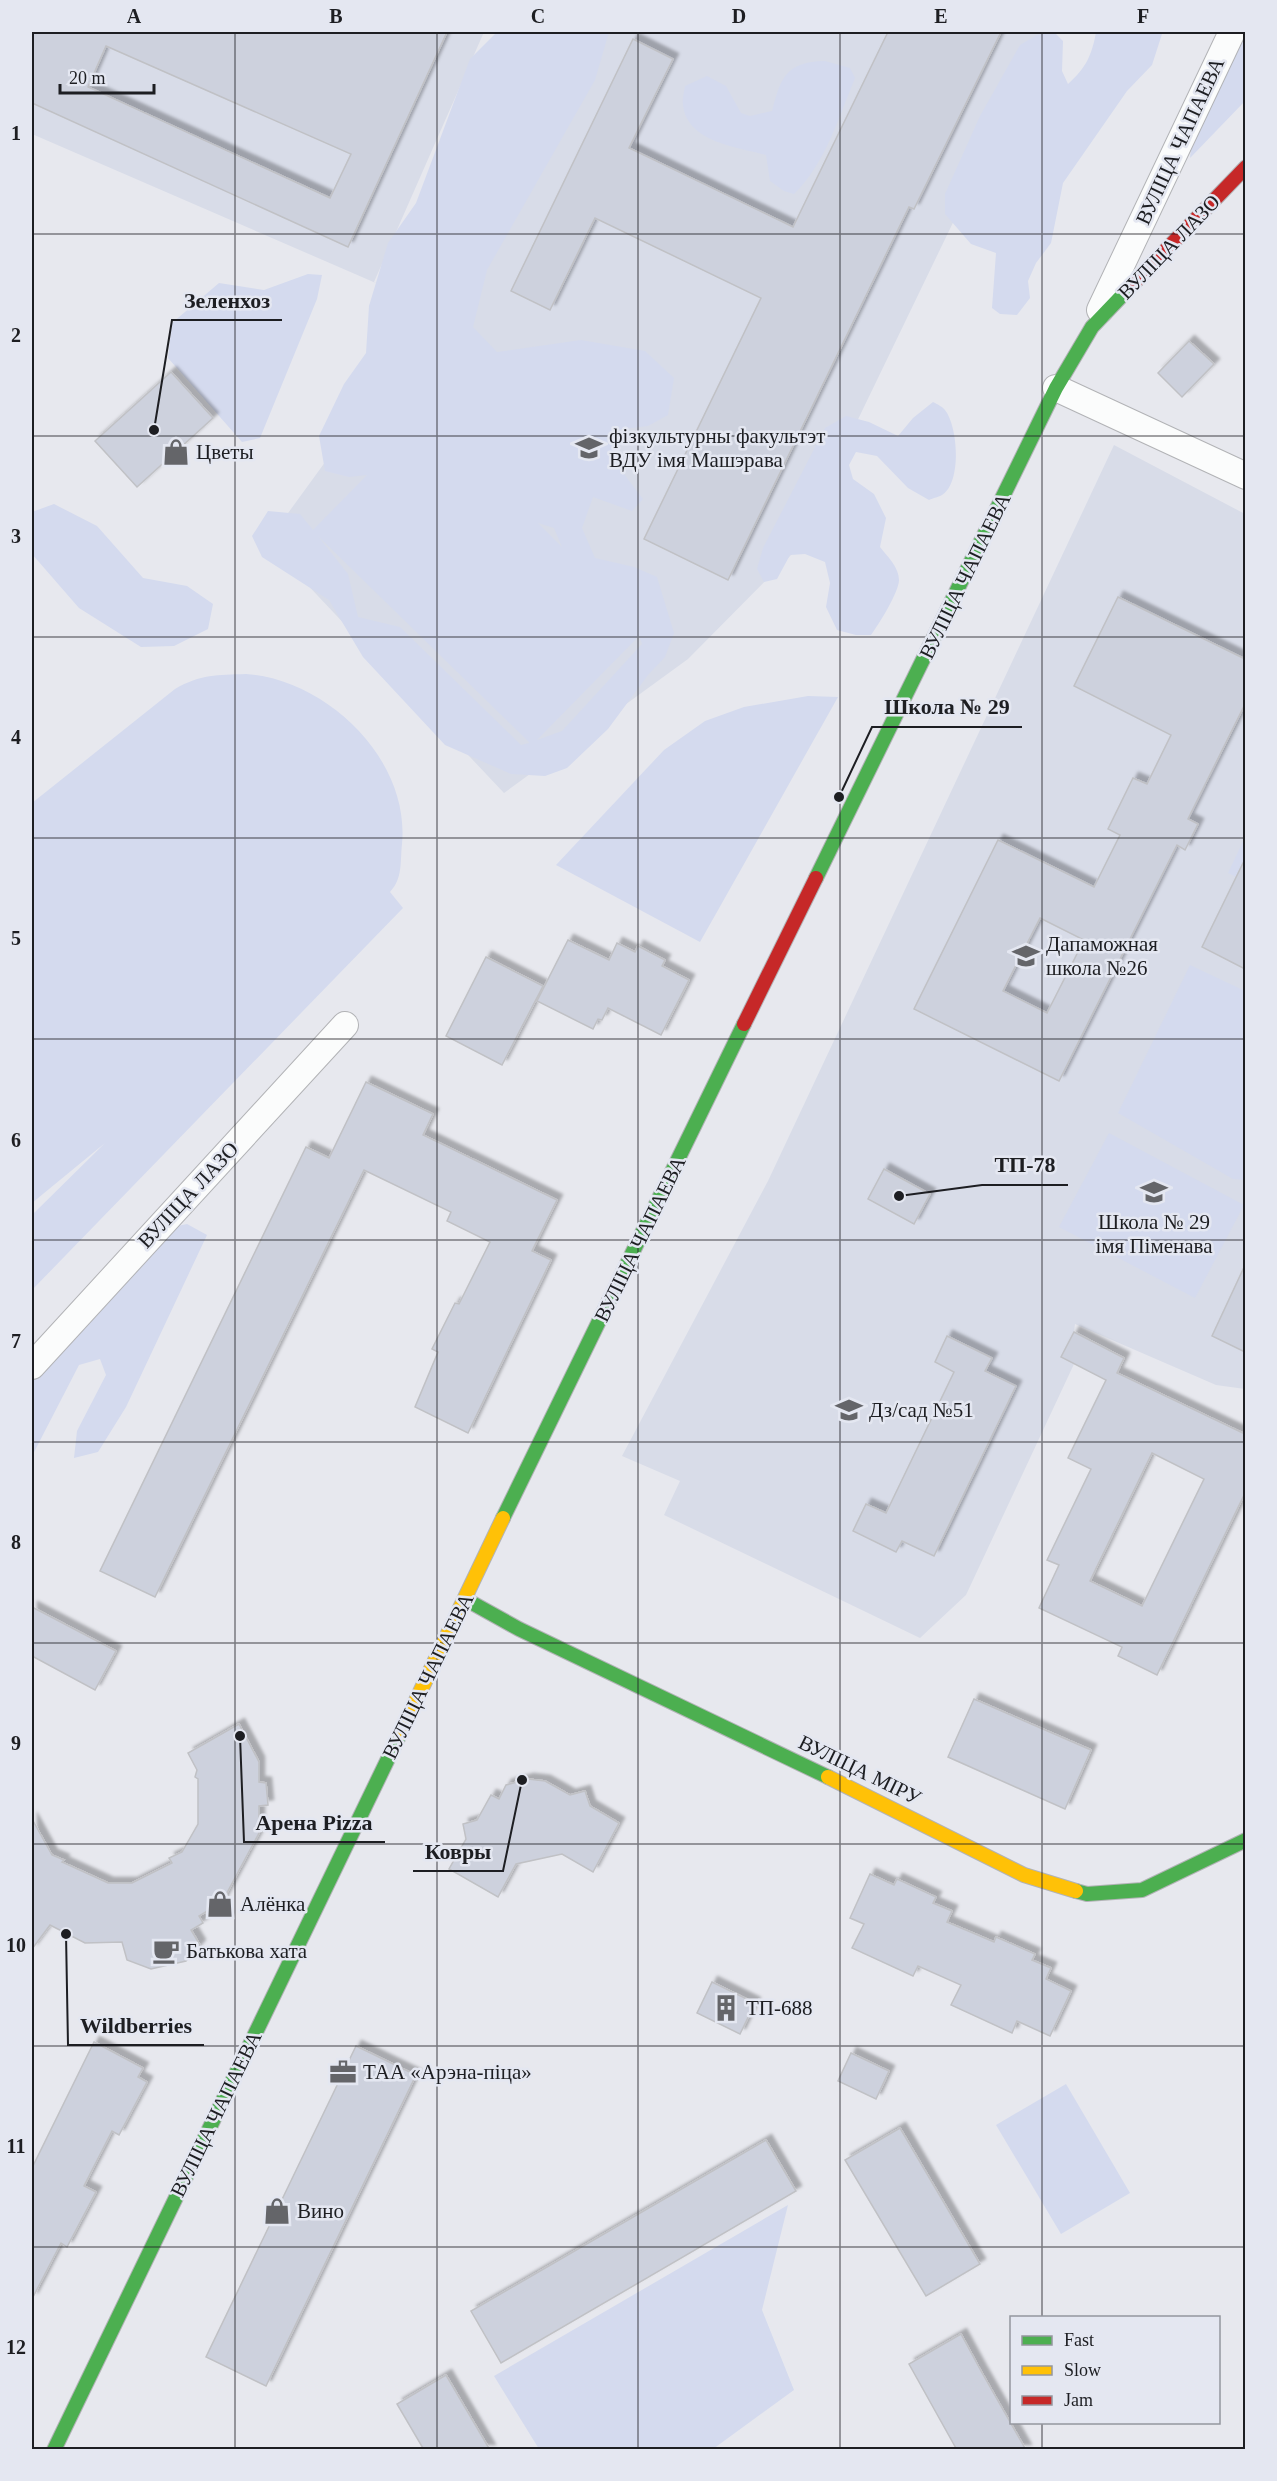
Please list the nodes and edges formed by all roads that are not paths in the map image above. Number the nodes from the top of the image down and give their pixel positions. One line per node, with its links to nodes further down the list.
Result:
1 (1232, 32): 3 (street, ВУЛІЦА ЧАПАЕВА)
2 (1245, 167): 3 (street, ВУЛІЦА ЛАЗО)
3 (1092, 327): 4 (street, ВУЛІЦА ЧАПАЕВА)
4 (1056, 388): 5 (street); 8 (street, ВУЛІЦА ЧАПАЕВА)
5 (1245, 476)
6 (345, 1025): 7 (street, ВУЛІЦА ЛАЗО)
7 (32, 1366)
8 (465, 1599): 9 (street, ВУЛІЦА МІРУ); 10 (street, ВУЛІЦА ЧАПАЕВА)
9 (1245, 1840)
10 (54, 2450)

